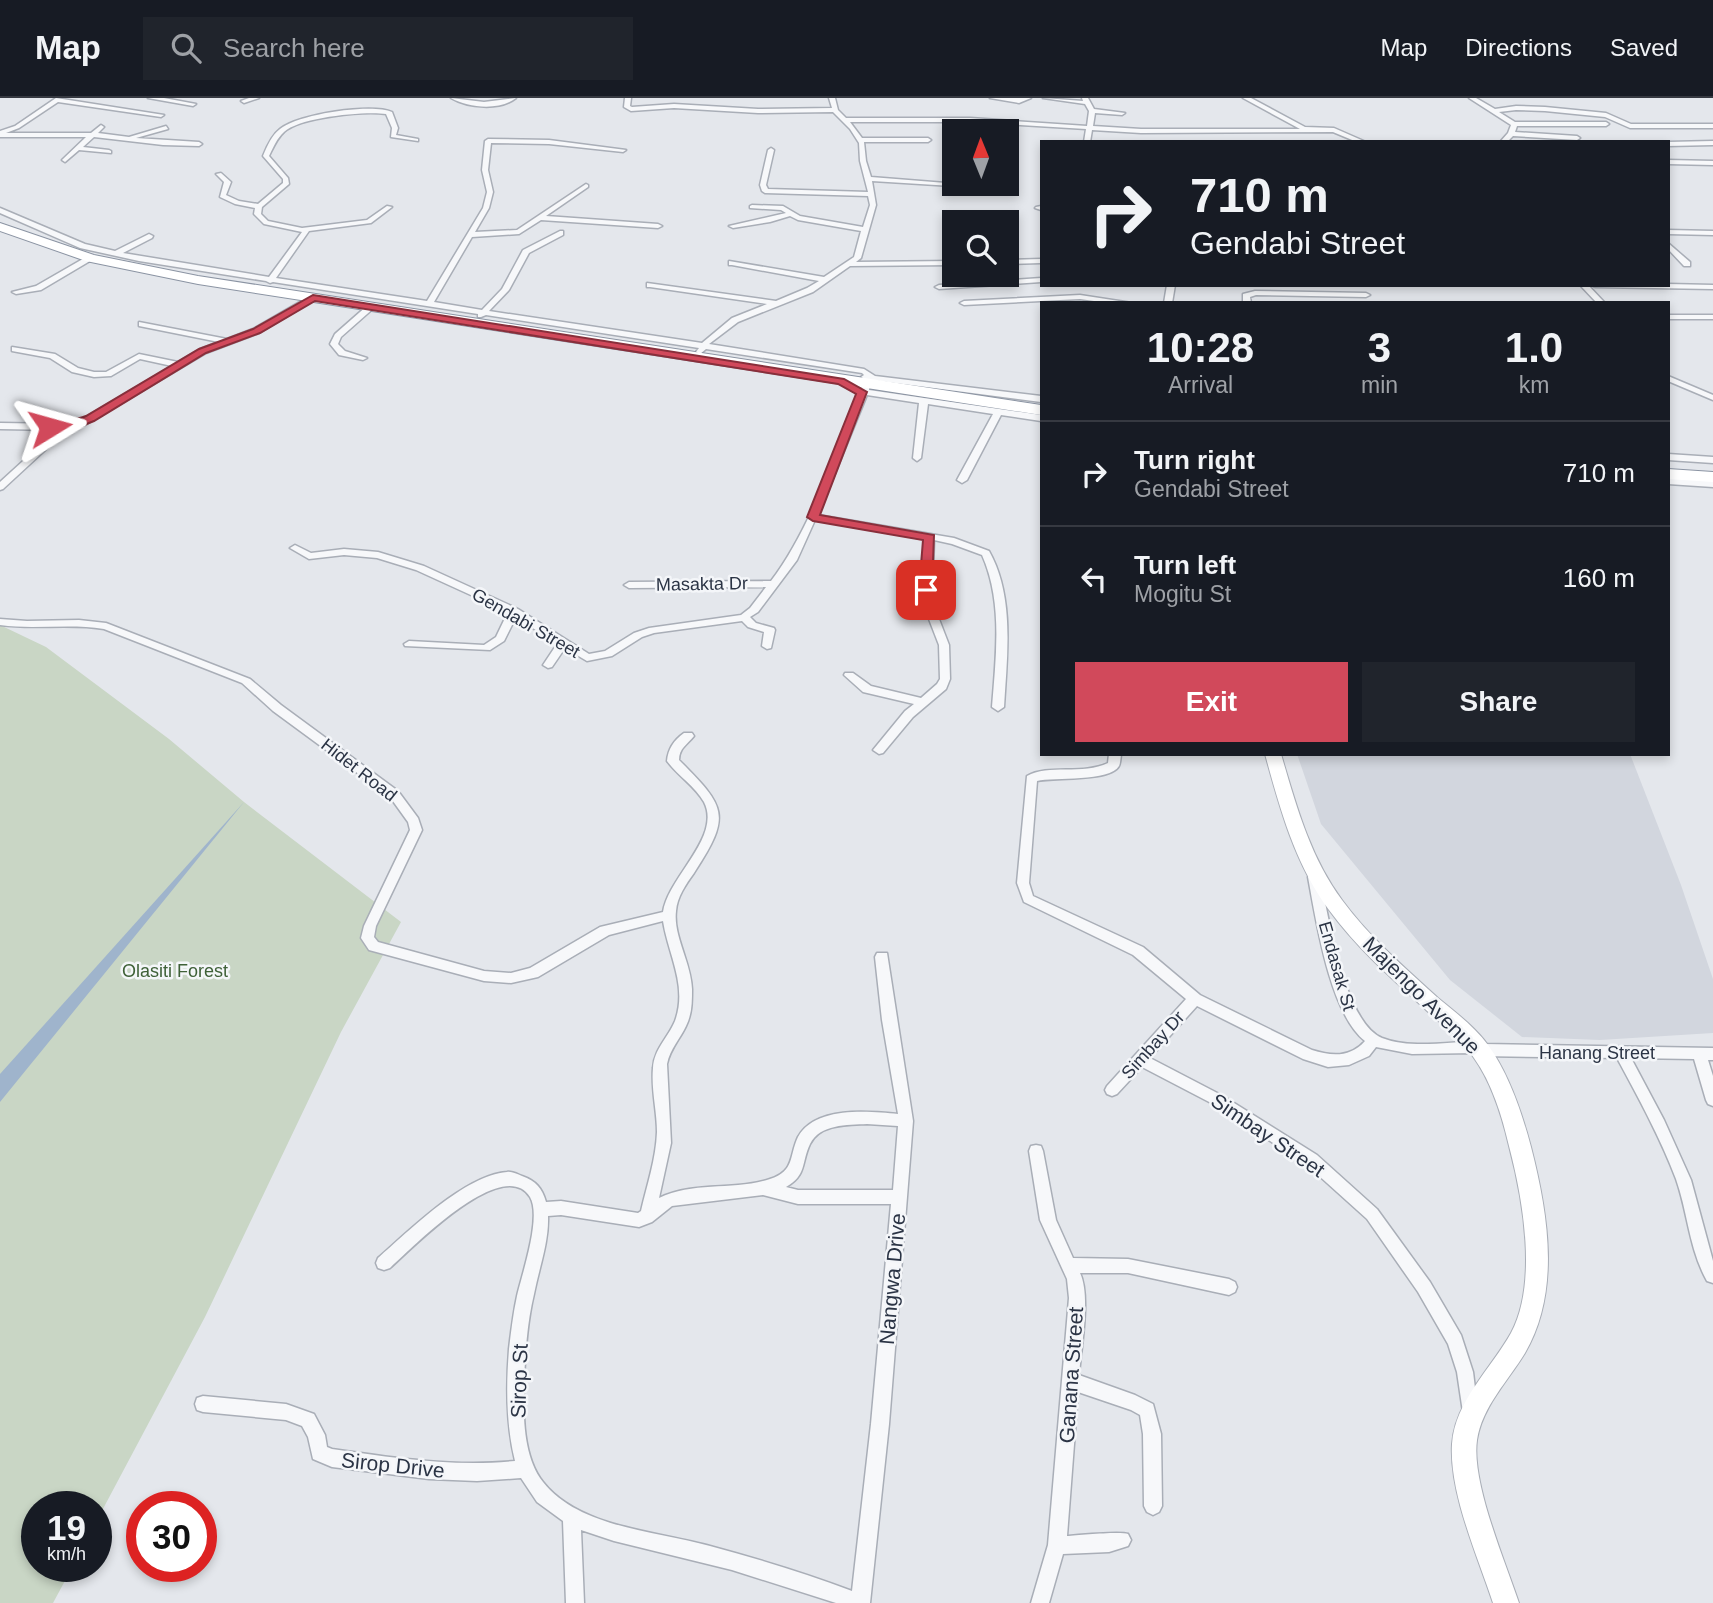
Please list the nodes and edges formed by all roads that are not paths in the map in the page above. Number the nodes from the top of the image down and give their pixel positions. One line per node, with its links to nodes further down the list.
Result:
1 (151, 98): 15 (street)
2 (256, 98): 14 (street)
3 (454, 98): 4 (street)
4 (513, 98)
5 (628, 98): 16 (street)
6 (832, 98): 16 (street)
7 (993, 98): 8 (street)
8 (1028, 98)
9 (1046, 98): 13 (street)
10 (1246, 98): 28 (street)
11 (1472, 98): 18 (street)
12 (59, 99): 20 (street); 30 (street)
13 (1087, 100): 17 (street)
14 (244, 102)
15 (193, 104)
16 (835, 110): 21 (street)
17 (1092, 111): 19 (street); 27 (street)
18 (1496, 111): 22 (street); 24 (street)
19 (1122, 113)
20 (161, 115)
21 (843, 120): 27 (street); 36 (street)
22 (1514, 124): 23 (street); 31 (street)
23 (1606, 124)
24 (1713, 126)
25 (101, 127): 32 (street)
26 (166, 128): 33 (street)
27 (1088, 129): 29 (street); 38 (street)
28 (1304, 129): 29 (street); 40 (street)
29 (1278, 132): 39 (street)
30 (0, 134): 32 (street)
31 (1511, 134): 34 (street); 41 (street)
32 (93, 135): 33 (street); 45 (street)
33 (129, 138): 43 (street)
34 (1577, 138)
35 (416, 140): 57 (street)
36 (860, 140): 37 (street); 53 (street)
37 (928, 140)
38 (1087, 140)
39 (1281, 140)
40 (1358, 140)
41 (1505, 140)
42 (1713, 143): 44 (street)
43 (199, 144)
44 (1670, 144)
45 (77, 149): 48 (street); 49 (street)
46 (623, 150): 72 (street)
47 (771, 150): 56 (street)
48 (109, 152)
49 (65, 160)
50 (1670, 162): 51 (street)
51 (1713, 163)
52 (219, 174): 57 (street)
53 (868, 179): 54 (street); 56 (street)
54 (942, 183)
55 (586, 186): 62 (street)
56 (872, 194): 68 (street)
57 (259, 206): 67 (street)
58 (389, 207): 67 (street)
59 (752, 207): 61 (street)
60 (0, 210): 63 (street)
61 (790, 214): 65 (street); 68 (street)
62 (540, 218): 64 (street); 72 (street)
63 (19, 220): 66 (street); 75 (street)
64 (657, 226)
65 (733, 226)
66 (0, 227): 76 (highway)
67 (305, 229): 85 (street)
68 (866, 230): 81 (street)
69 (1670, 232): 71 (street)
70 (560, 233): 101 (street)
71 (1713, 233)
72 (469, 235): 99 (street)
73 (149, 236): 75 (street)
74 (1670, 249): 82 (street)
75 (116, 254): 85 (street)
76 (91, 258): 85 (highway); 91 (street)
77 (1040, 261): 78 (street)
78 (1019, 262)
79 (733, 263): 83 (street)
80 (942, 263): 81 (street)
81 (849, 264): 83 (street)
82 (1687, 264)
83 (827, 280): 97 (street)
84 (1040, 280): 88 (street)
85 (268, 284): 93 (highway); 99 (street)
86 (650, 285): 97 (street)
87 (1670, 286): 90 (street)
88 (939, 287)
89 (1586, 287): 96 (street)
90 (1713, 287)
91 (16, 292)
92 (1366, 295): 95 (street)
93 (313, 298): 100 (highway); 105 (street)
94 (1112, 301): 98 (street)
95 (1247, 301)
96 (1599, 301)
97 (777, 303): 107 (street)
98 (964, 303)
99 (429, 304): 101 (street)
100 (370, 307): 101 (highway); 108 (street)
101 (478, 317): 107 (highway)
102 (1670, 317): 103 (street)
103 (1713, 317)
104 (142, 324): 105 (street)
105 (225, 341): 109 (street)
106 (15, 349): 109 (street)
107 (701, 352): 111 (highway); 111 (street)
108 (363, 358)
109 (178, 365): 119 (street)
110 (1670, 379): 112 (street)
111 (867, 385): 113 (street); 114 (street); 115 (highway); 131 (street)
112 (1712, 398)
113 (1040, 400)
114 (924, 401): 115 (street); 121 (street)
115 (1001, 408): 116 (highway); 117 (street); 127 (street)
116 (1040, 409)
117 (1040, 418)
118 (0, 426): 119 (street)
119 (65, 427): 130 (street)
120 (1670, 457): 122 (street)
121 (917, 458)
122 (1713, 460)
123 (1670, 466): 124 (highway)
124 (1713, 469)
125 (1670, 474): 126 (highway)
126 (1713, 477)
127 (962, 480)
128 (1670, 481): 129 (street)
129 (1713, 484)
130 (0, 487)
131 (813, 517): 132 (street); 134 (street)
132 (929, 538): 144 (street); 145 (street)
133 (295, 548): 136 (street, Gendabi Street)
134 (775, 584): 135 (street, Masakta Dr); 137 (street)
135 (629, 585)
136 (514, 611): 139 (street, Gendabi Street); 140 (street)
137 (744, 617): 139 (street, Gendabi Street); 141 (street)
138 (0, 622): 151 (street, Hidet Road)
139 (564, 642): 142 (street)
140 (410, 643)
141 (767, 646)
142 (548, 665)
143 (849, 675): 144 (street)
144 (920, 702): 147 (street)
145 (998, 707)
146 (688, 736): 151 (street)
147 (878, 750)
148 (1115, 756): 153 (street)
149 (1274, 756): 150 (street, Majengo Avenue)
150 (1311, 863): 154 (street, Endasak St); 155 (street, Majengo Avenue)
151 (669, 915): 166 (street)
152 (882, 957): 161 (street, Nangwa Drive)
153 (1195, 999): 154 (street); 158 (street, Simbay Dr)
154 (1373, 1041): 155 (street)
155 (1479, 1049): 156 (street, Hanang Street); 173 (street, Majengo Avenue)
156 (1621, 1053): 157 (street, Hanang Street); 169 (street)
157 (1707, 1054): 160 (street)
158 (1140, 1060): 159 (street, Simbay Dr); 173 (street, Simbay Street)
159 (1112, 1090)
160 (1713, 1100)
161 (906, 1121): 163 (street); 164 (street, Nangwa Drive)
162 (1036, 1151): 168 (street, Ganana Street)
163 (763, 1188): 164 (street); 166 (street)
164 (899, 1197): 180 (street, Nangwa Drive)
165 (540, 1209): 166 (street); 167 (street); 174 (street, Sirop St)
166 (647, 1217)
167 (384, 1263)
168 (1069, 1265): 170 (street); 171 (street, Ganana Street)
169 (1713, 1276)
170 (1229, 1287)
171 (1071, 1381): 175 (street); 178 (street, Ganana Street)
172 (203, 1404): 174 (street, Sirop Drive)
173 (1470, 1414): 182 (street, Majengo Avenue)
174 (526, 1469): 176 (street, Sirop St)
175 (1153, 1506)
176 (572, 1517): 179 (street); 180 (street, Sirop St)
177 (1122, 1540): 178 (street)
178 (1057, 1545): 181 (street, Ganana Street)
179 (575, 1603)
180 (861, 1603)
181 (1040, 1603)
182 (1506, 1603)

